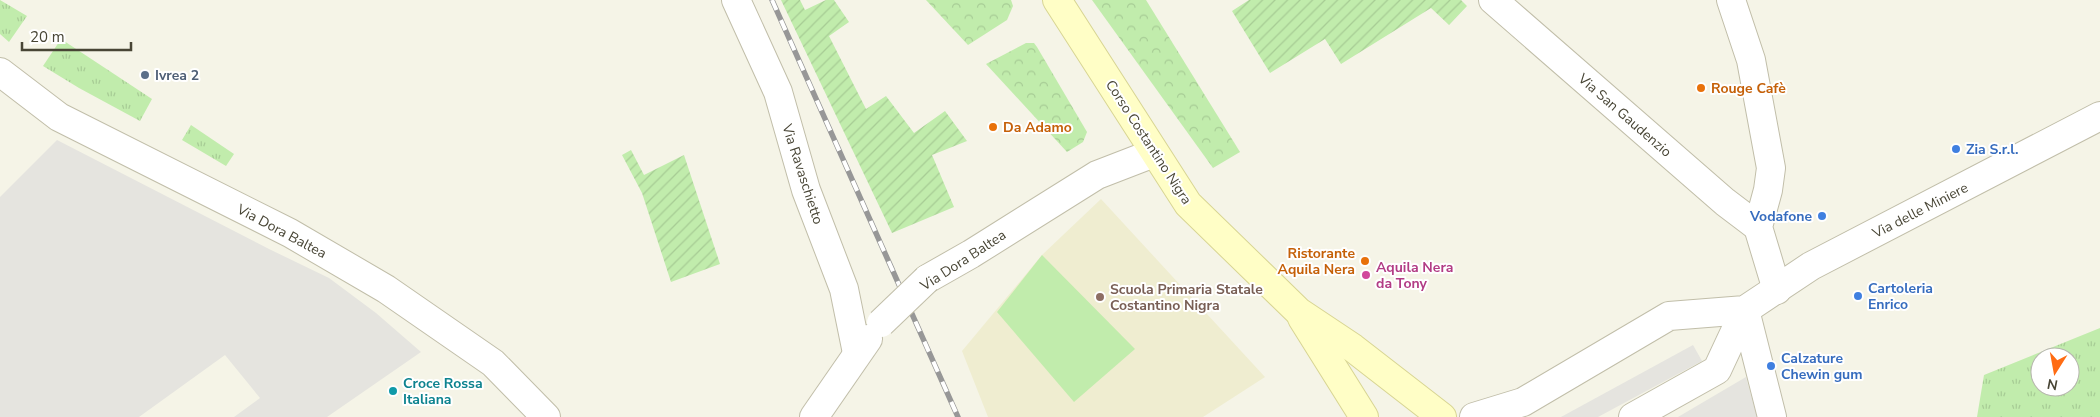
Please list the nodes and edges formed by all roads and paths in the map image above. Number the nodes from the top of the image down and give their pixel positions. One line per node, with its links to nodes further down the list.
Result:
1 (736, 0): 12 (street, Via Ravaschietto)
2 (1057, 0): 7 (main road, Corso Costantino Nigra)
3 (1493, 0): 8 (street, Via San Gaudenzio)
4 (1731, 0): 8 (street)
5 (0, 72): 13 (street, Via Dora Baltea)
6 (2100, 116): 9 (street, Via delle Miniere)
7 (1154, 153): 11 (main road, Corso Costantino Nigra); 12 (street, Via Dora Baltea, bridge)
8 (1758, 227): 9 (street)
9 (1776, 290): 10 (street, Via delle Miniere)
10 (1745, 310): 17 (street, Via delle Miniere); 18 (street); 19 (street)
11 (1299, 312): 15 (main road, Corso Costantino Nigra); 16 (main road, Corso Costantino Nigra)
12 (857, 353): 14 (street, Via Dora Baltea)
13 (546, 417)
14 (814, 417)
15 (1364, 417)
16 (1442, 417)
17 (1474, 417)
18 (1633, 417)
19 (1772, 417)

